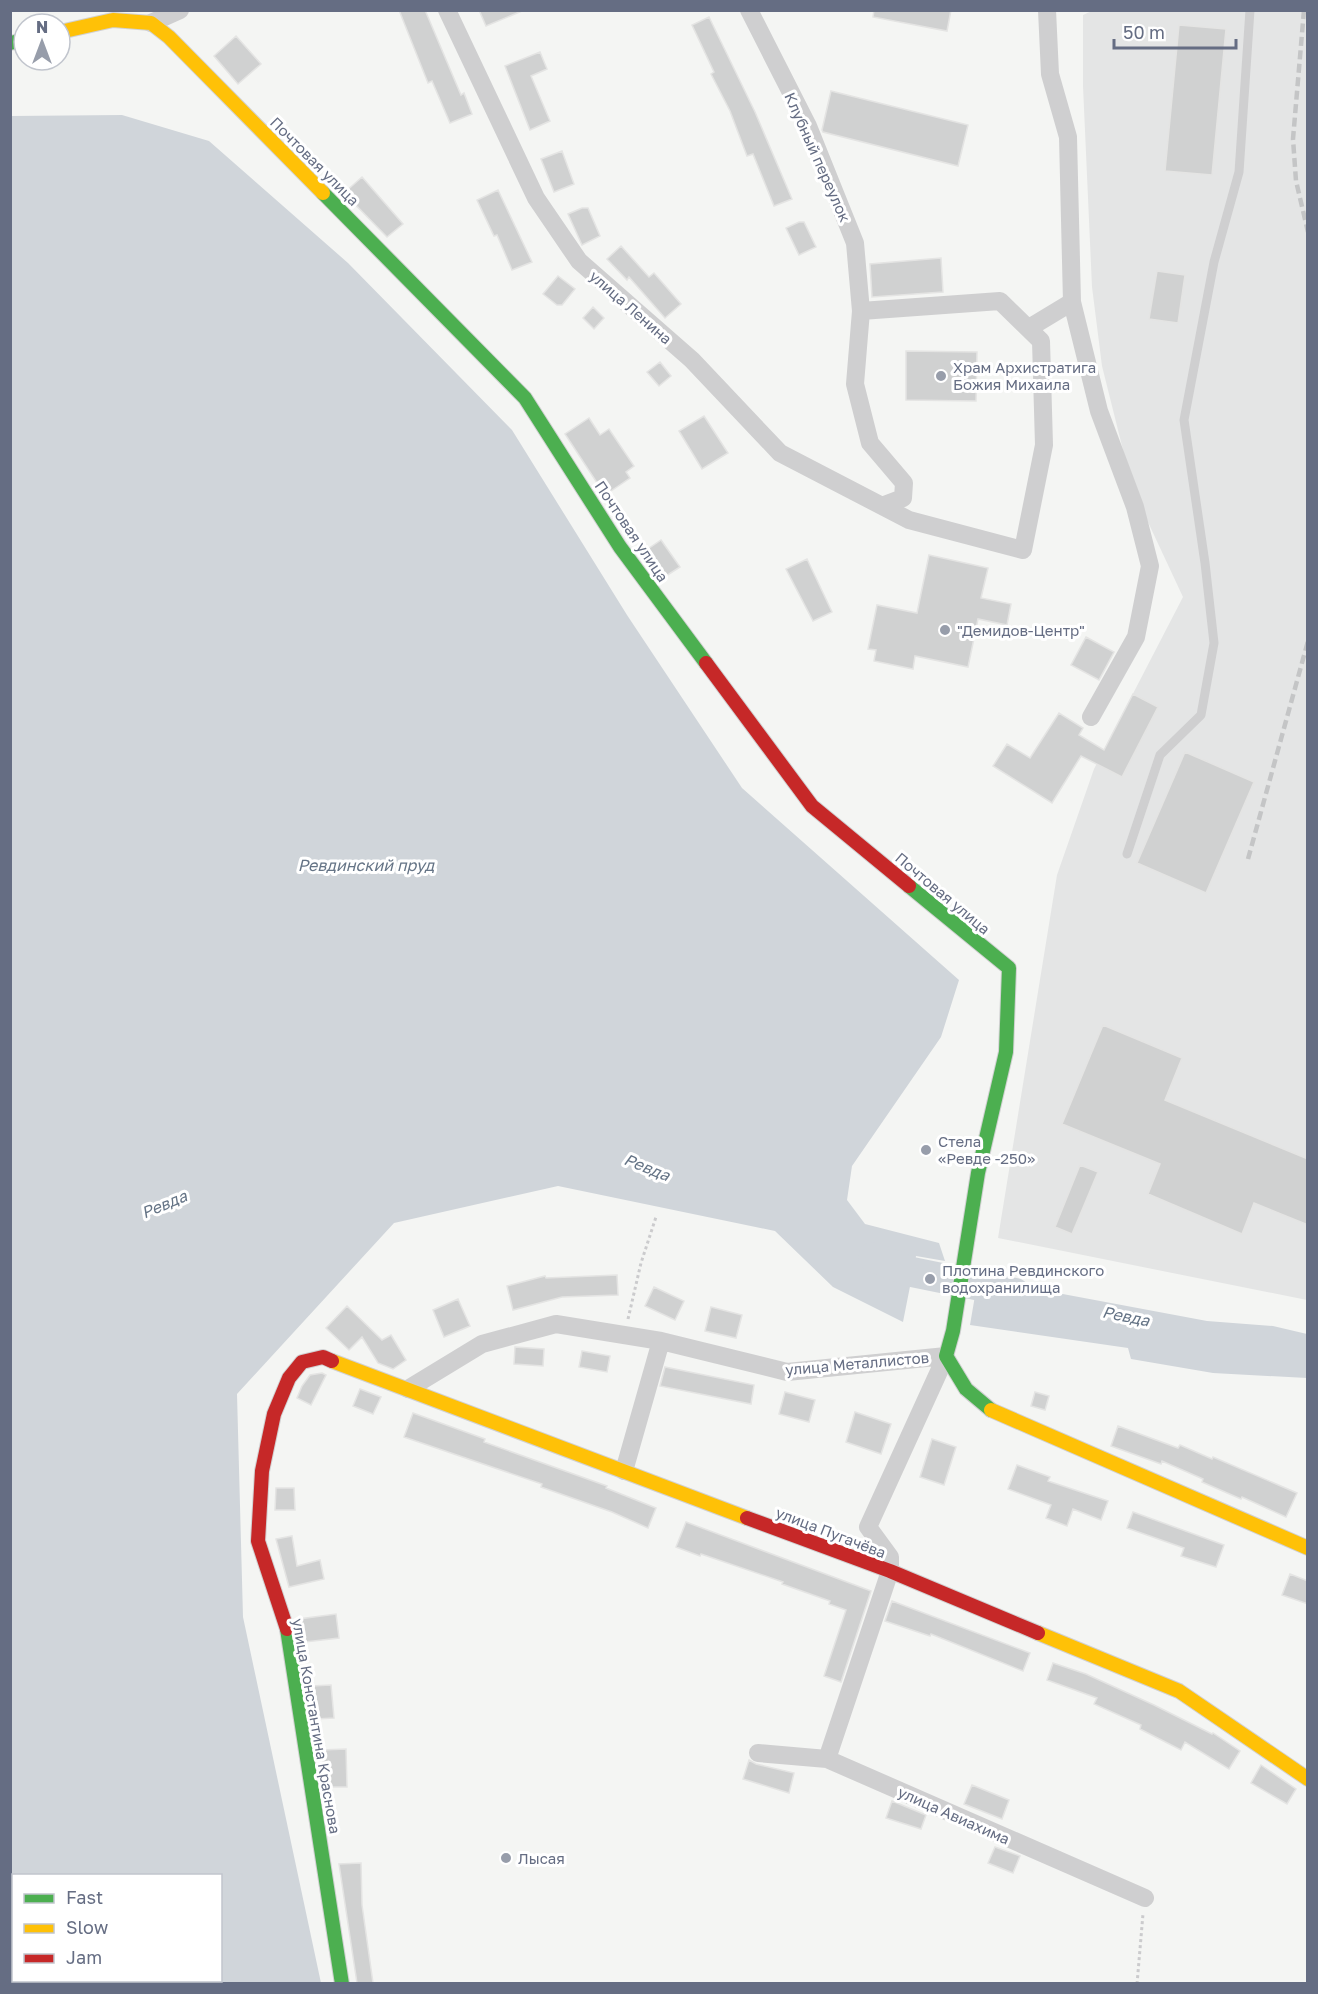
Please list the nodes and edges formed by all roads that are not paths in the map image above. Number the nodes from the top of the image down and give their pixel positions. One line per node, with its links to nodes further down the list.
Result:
1 (180, 10): 6 (street)
2 (447, 10): 11 (street, улица Ленина)
3 (749, 10): 9 (street, Клубный переулок)
4 (1047, 10): 8 (street)
5 (1250, 10): 13 (lane)
6 (151, 23): 7 (street); 15 (street, Почтовая улица)
7 (72, 29)
8 (1072, 302): 10 (street); 12 (street)
9 (861, 311): 10 (street); 11 (street, Клубный переулок)
10 (1029, 328): 11 (street, улица Ленина)
11 (882, 506)
12 (1091, 717)
13 (1127, 854)
14 (661, 1341): 15 (street, улица Металлистов); 17 (street, улица Металлистов); 18 (street)
15 (946, 1356): 19 (street, улица Металлистов); 20 (street)
16 (323, 1357): 17 (street, улица Пугачёва); 25 (street, улица Константина Краснова)
17 (408, 1389): 18 (street, улица Пугачёва)
18 (624, 1471): 20 (street, улица Пугачёва)
19 (1308, 1548)
20 (890, 1571): 22 (street); 23 (street, улица Пугачёва)
21 (758, 1753): 22 (street, улица Авиахима)
22 (827, 1759): 24 (street, улица Авиахима)
23 (1308, 1779)
24 (1145, 1898)
25 (342, 1983)

